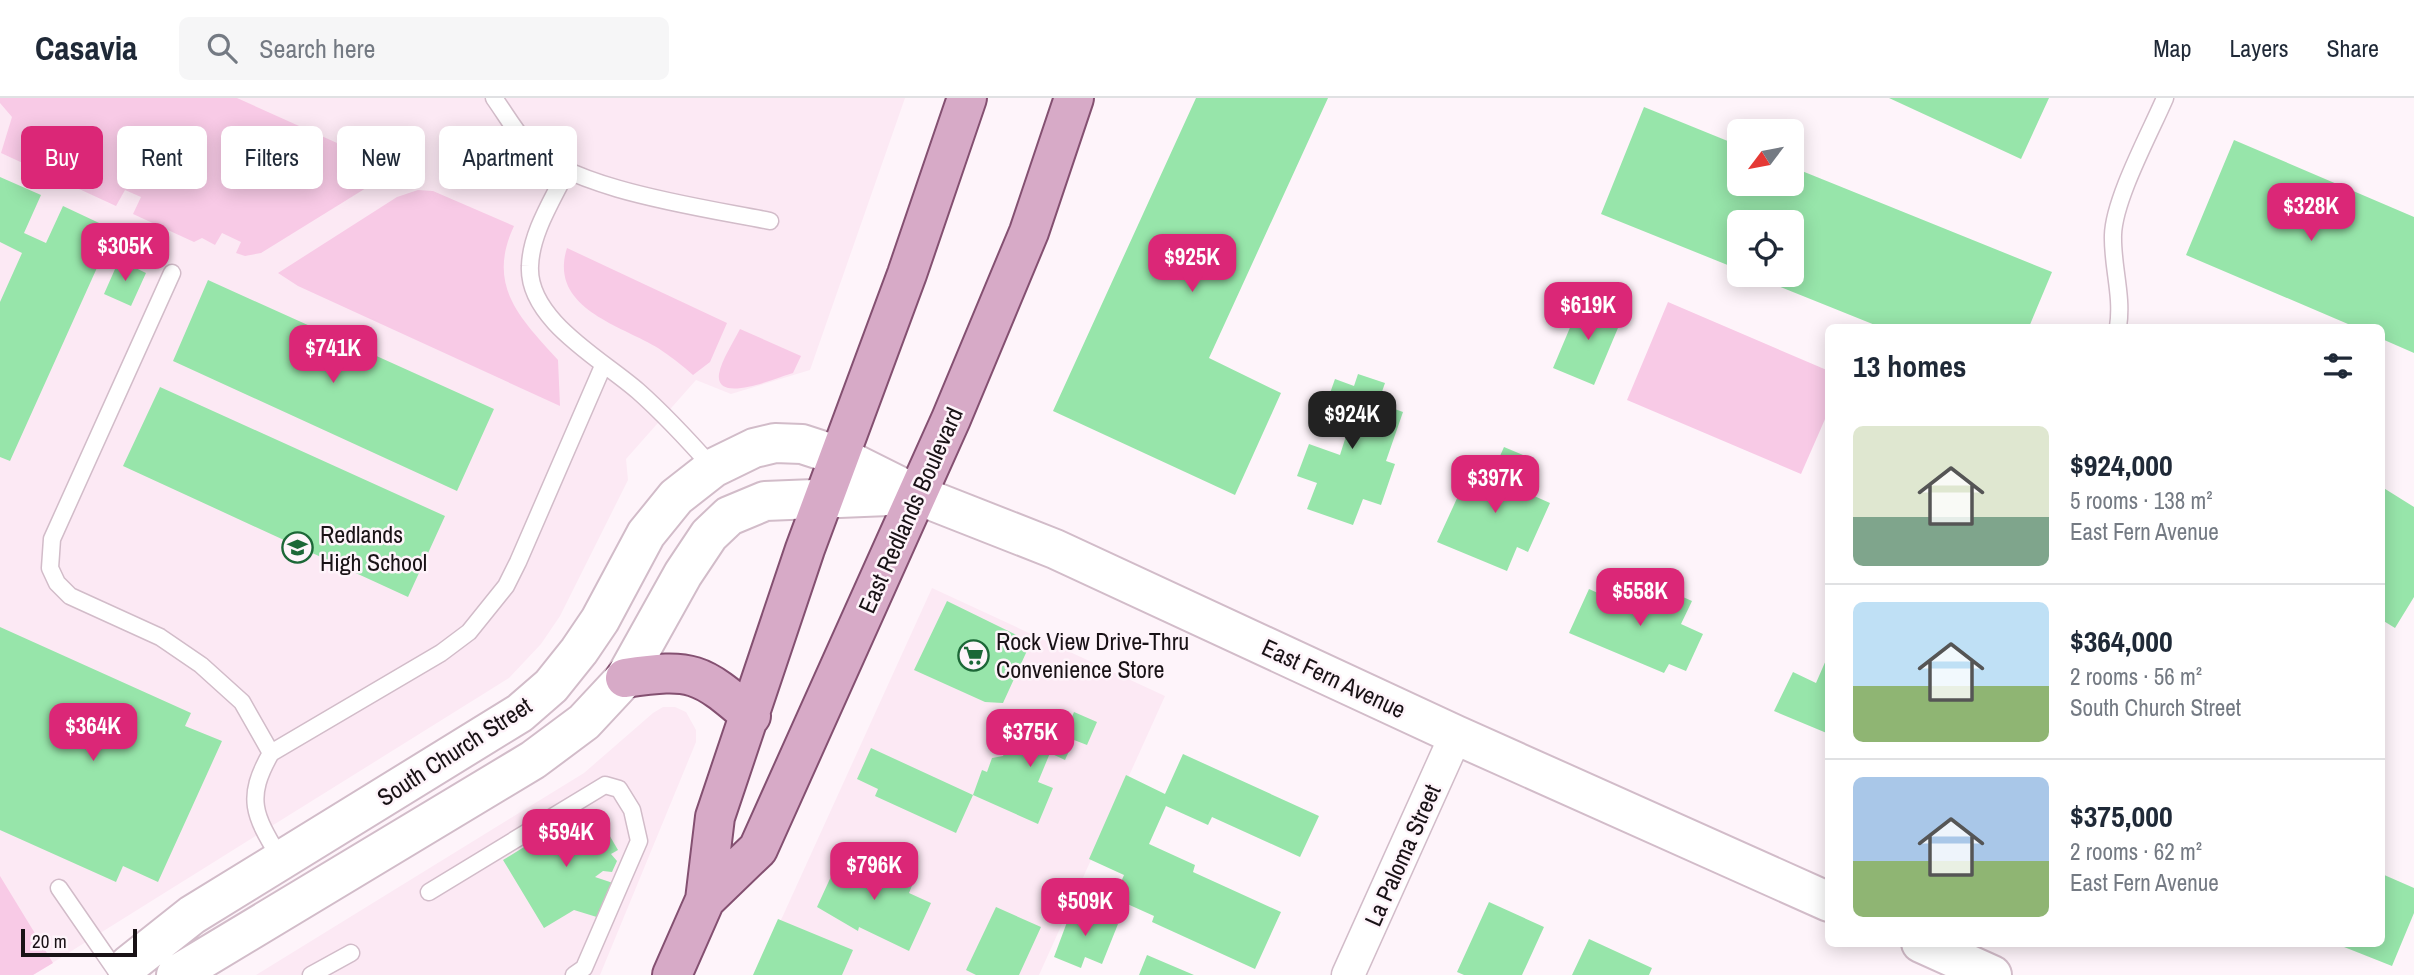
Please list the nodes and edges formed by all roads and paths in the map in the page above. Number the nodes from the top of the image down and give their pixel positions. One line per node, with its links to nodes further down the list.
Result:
1 (494, 98): 5 (lane)
2 (967, 98): 12 (main road, East Redlands Boulevard)
3 (1074, 98): 14 (main road, East Redlands Boulevard)
4 (2165, 98): 10 (lane)
5 (513, 126)
6 (577, 175): 8 (lane)
7 (558, 189): 11 (lane)
8 (770, 221)
9 (172, 274): 19 (lane)
10 (2119, 324)
11 (603, 366): 13 (lane); 19 (lane)
12 (839, 456): 13 (street, South Church Street); 14 (street, East Fern Avenue); 15 (main road, East Redlands Boulevard)
13 (713, 468): 20 (street, South Church Street)
14 (915, 494): 15 (street, South Church Street); 18 (street, East Fern Avenue); 23 (main road, East Redlands Boulevard)
15 (825, 501): 16 (street, South Church Street); 17 (main road, East Redlands Boulevard)
16 (625, 678): 17 (main road); 29 (street, South Church Street)
17 (751, 716): 23 (main road, East Redlands Boulevard)
18 (1456, 735): 24 (street, East Fern Avenue); 33 (street, La Paloma Street)
19 (271, 753): 20 (lane)
20 (281, 860): 28 (street, South Church Street)
21 (59, 888): 27 (lane)
22 (429, 892): 31 (lane)
23 (705, 900): 32 (main road, East Redlands Boulevard)
24 (1825, 900)
25 (1930, 947): 34 (street)
26 (351, 953): 30 (lane)
27 (119, 975)
28 (128, 975)
29 (176, 975)
30 (311, 975)
31 (574, 975)
32 (672, 975)
33 (1348, 975)
34 (1992, 975)

